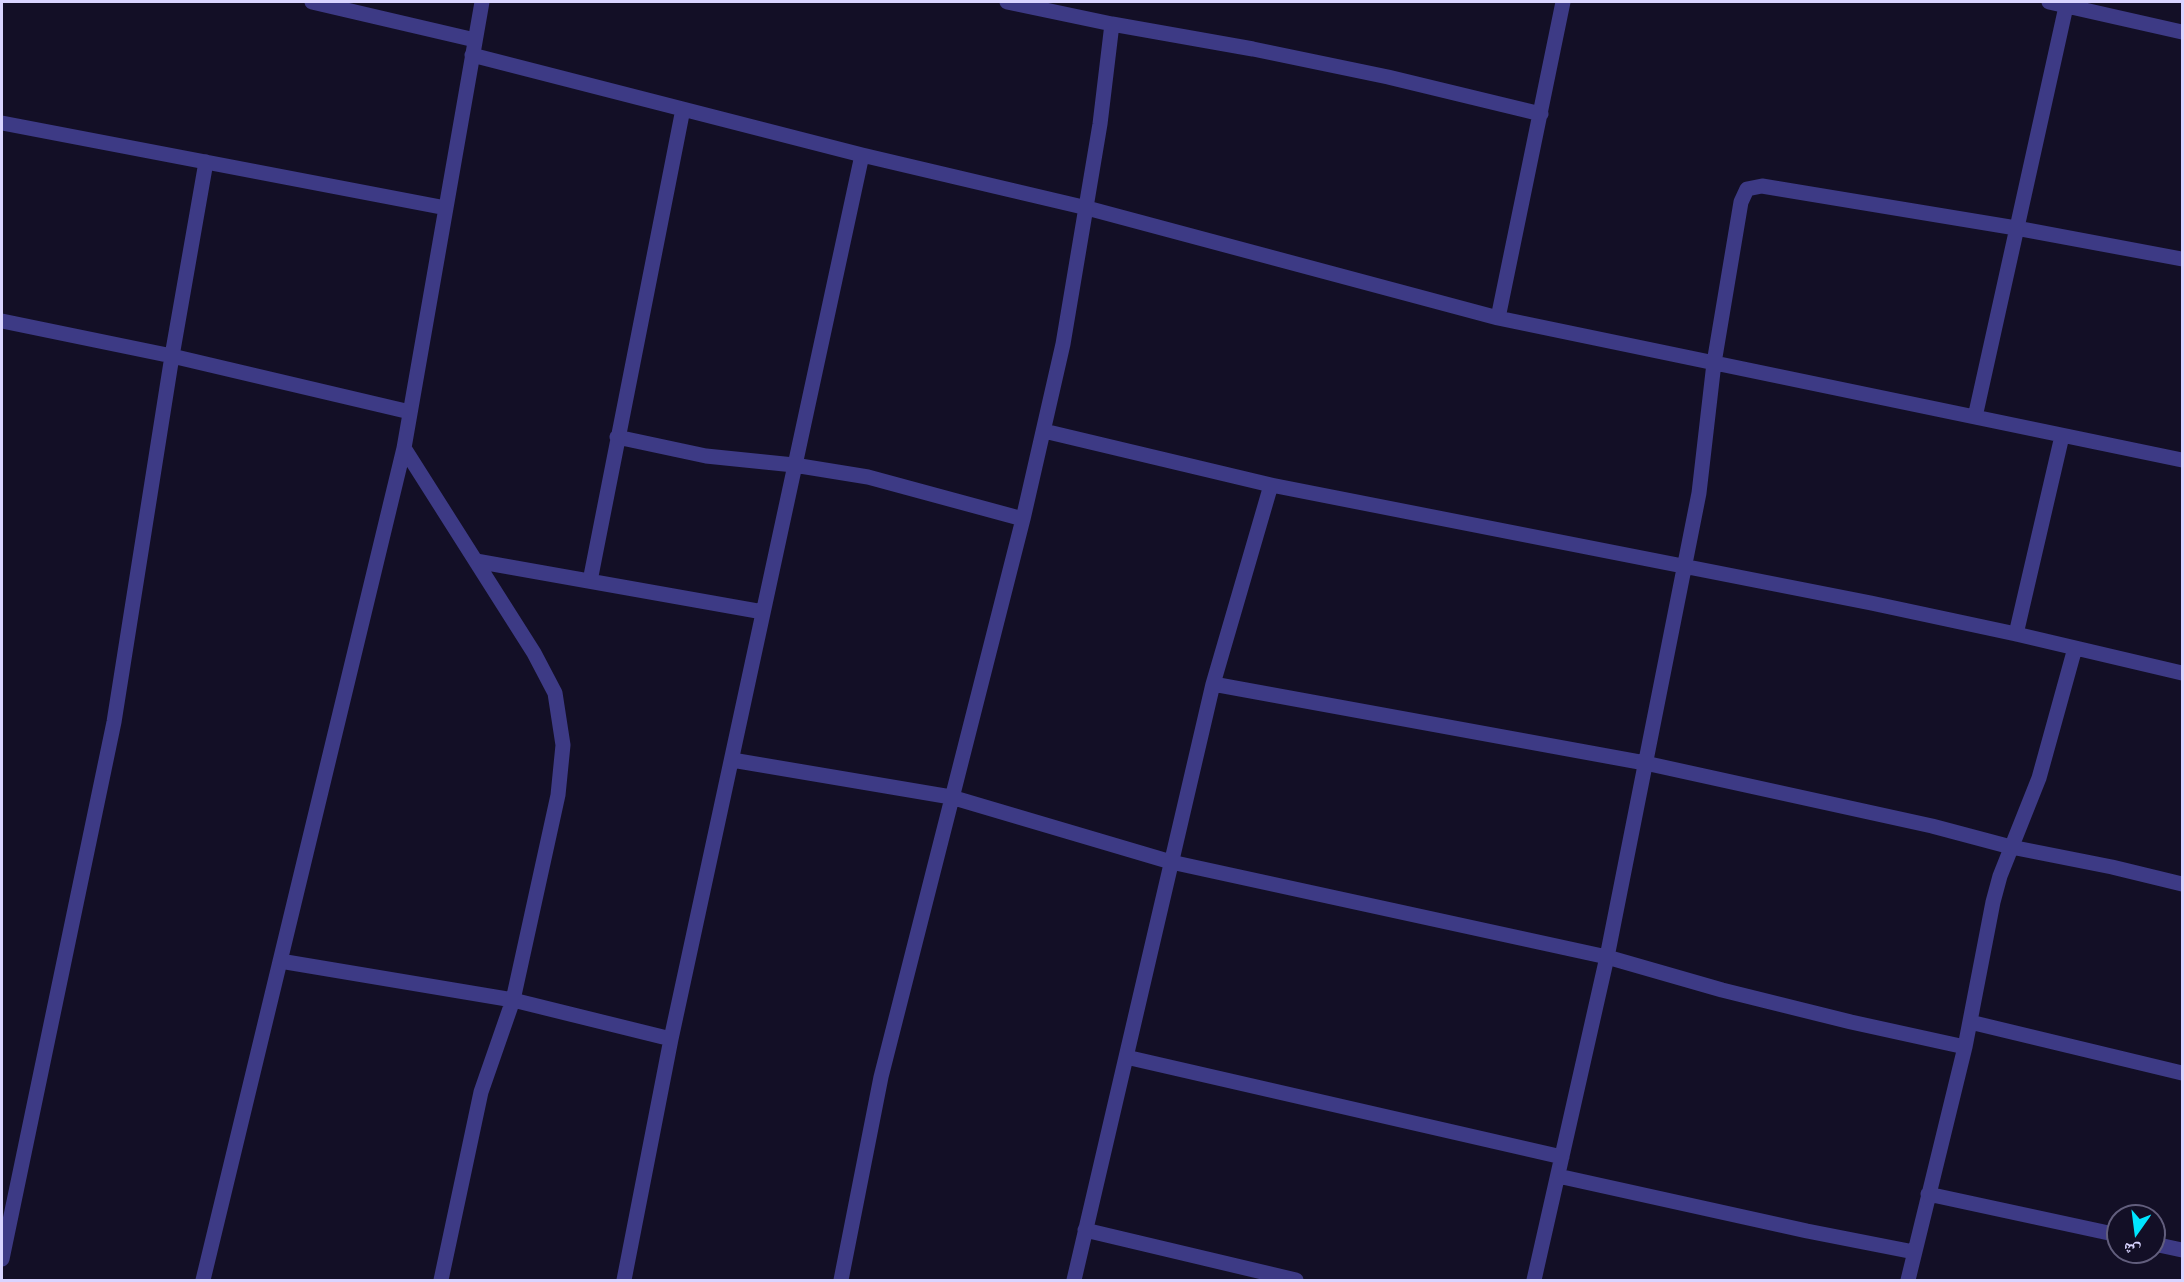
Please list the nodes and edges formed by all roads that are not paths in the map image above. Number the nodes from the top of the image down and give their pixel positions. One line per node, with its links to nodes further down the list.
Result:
1 (312, 2): 11 (street)
2 (482, 2): 11 (street)
3 (1007, 2): 8 (street)
4 (1085, 2): 8 (street)
5 (1563, 2): 13 (street)
6 (2049, 2): 7 (street)
7 (2066, 3): 10 (street); 19 (street)
8 (1082, 18): 9 (street)
9 (1112, 24): 13 (street); 18 (street)
10 (2182, 32)
11 (474, 48): 12 (street); 17 (street)
12 (683, 109): 15 (street); 29 (street)
13 (1541, 114): 21 (street)
14 (2, 123): 16 (street)
15 (862, 155): 18 (street); 32 (street)
16 (206, 162): 17 (street); 23 (street)
17 (446, 208): 25 (street)
18 (1087, 208): 21 (street); 27 (street)
19 (2016, 228): 20 (street); 24 (street); 26 (street)
20 (2182, 259)
21 (1498, 318): 24 (street)
22 (2, 321): 23 (street)
23 (172, 356): 25 (street); 65 (street)
24 (1714, 363): 26 (street); 36 (street)
25 (410, 412): 30 (street)
26 (1975, 417): 28 (street)
27 (1044, 431): 33 (street); 34 (street)
28 (2062, 436): 31 (street); 39 (street)
29 (617, 438): 32 (street); 37 (street)
30 (404, 448): 35 (street); 50 (street)
31 (2182, 460)
32 (794, 465): 34 (street); 38 (street)
33 (1271, 485): 36 (street); 42 (street)
34 (1023, 519): 45 (street)
35 (476, 561): 37 (street); 51 (street)
36 (1684, 567): 39 (street); 44 (street)
37 (590, 581): 38 (street)
38 (763, 612): 43 (street)
39 (2016, 634): 40 (street)
40 (2075, 648): 41 (street); 46 (street)
41 (2182, 673)
42 (1213, 684): 44 (street); 47 (street)
43 (732, 760): 45 (street); 53 (street)
44 (1645, 763): 46 (street); 49 (street)
45 (951, 797): 47 (street); 69 (street)
46 (2011, 847): 48 (street); 52 (street)
47 (1171, 862): 49 (street); 55 (street)
48 (2182, 884)
49 (1606, 957): 54 (street); 57 (street)
50 (280, 961): 51 (street); 66 (street)
51 (513, 999): 53 (street); 67 (street)
52 (1970, 1022): 54 (street); 56 (street)
53 (671, 1039): 68 (street)
54 (1965, 1047): 59 (street)
55 (1126, 1058): 57 (street); 60 (street)
56 (2182, 1073)
57 (1562, 1157): 58 (street)
58 (1558, 1176): 64 (street); 72 (street)
59 (1928, 1194): 61 (street); 64 (street)
60 (1085, 1230): 70 (street); 71 (street)
61 (2106, 1232)
62 (2166, 1247): 63 (street)
63 (2182, 1250)
64 (1914, 1252): 73 (street)
65 (2, 1259)
66 (203, 1281)
67 (441, 1281)
68 (624, 1281)
69 (841, 1281)
70 (1074, 1281)
71 (1296, 1281)
72 (1534, 1281)
73 (1908, 1281)

